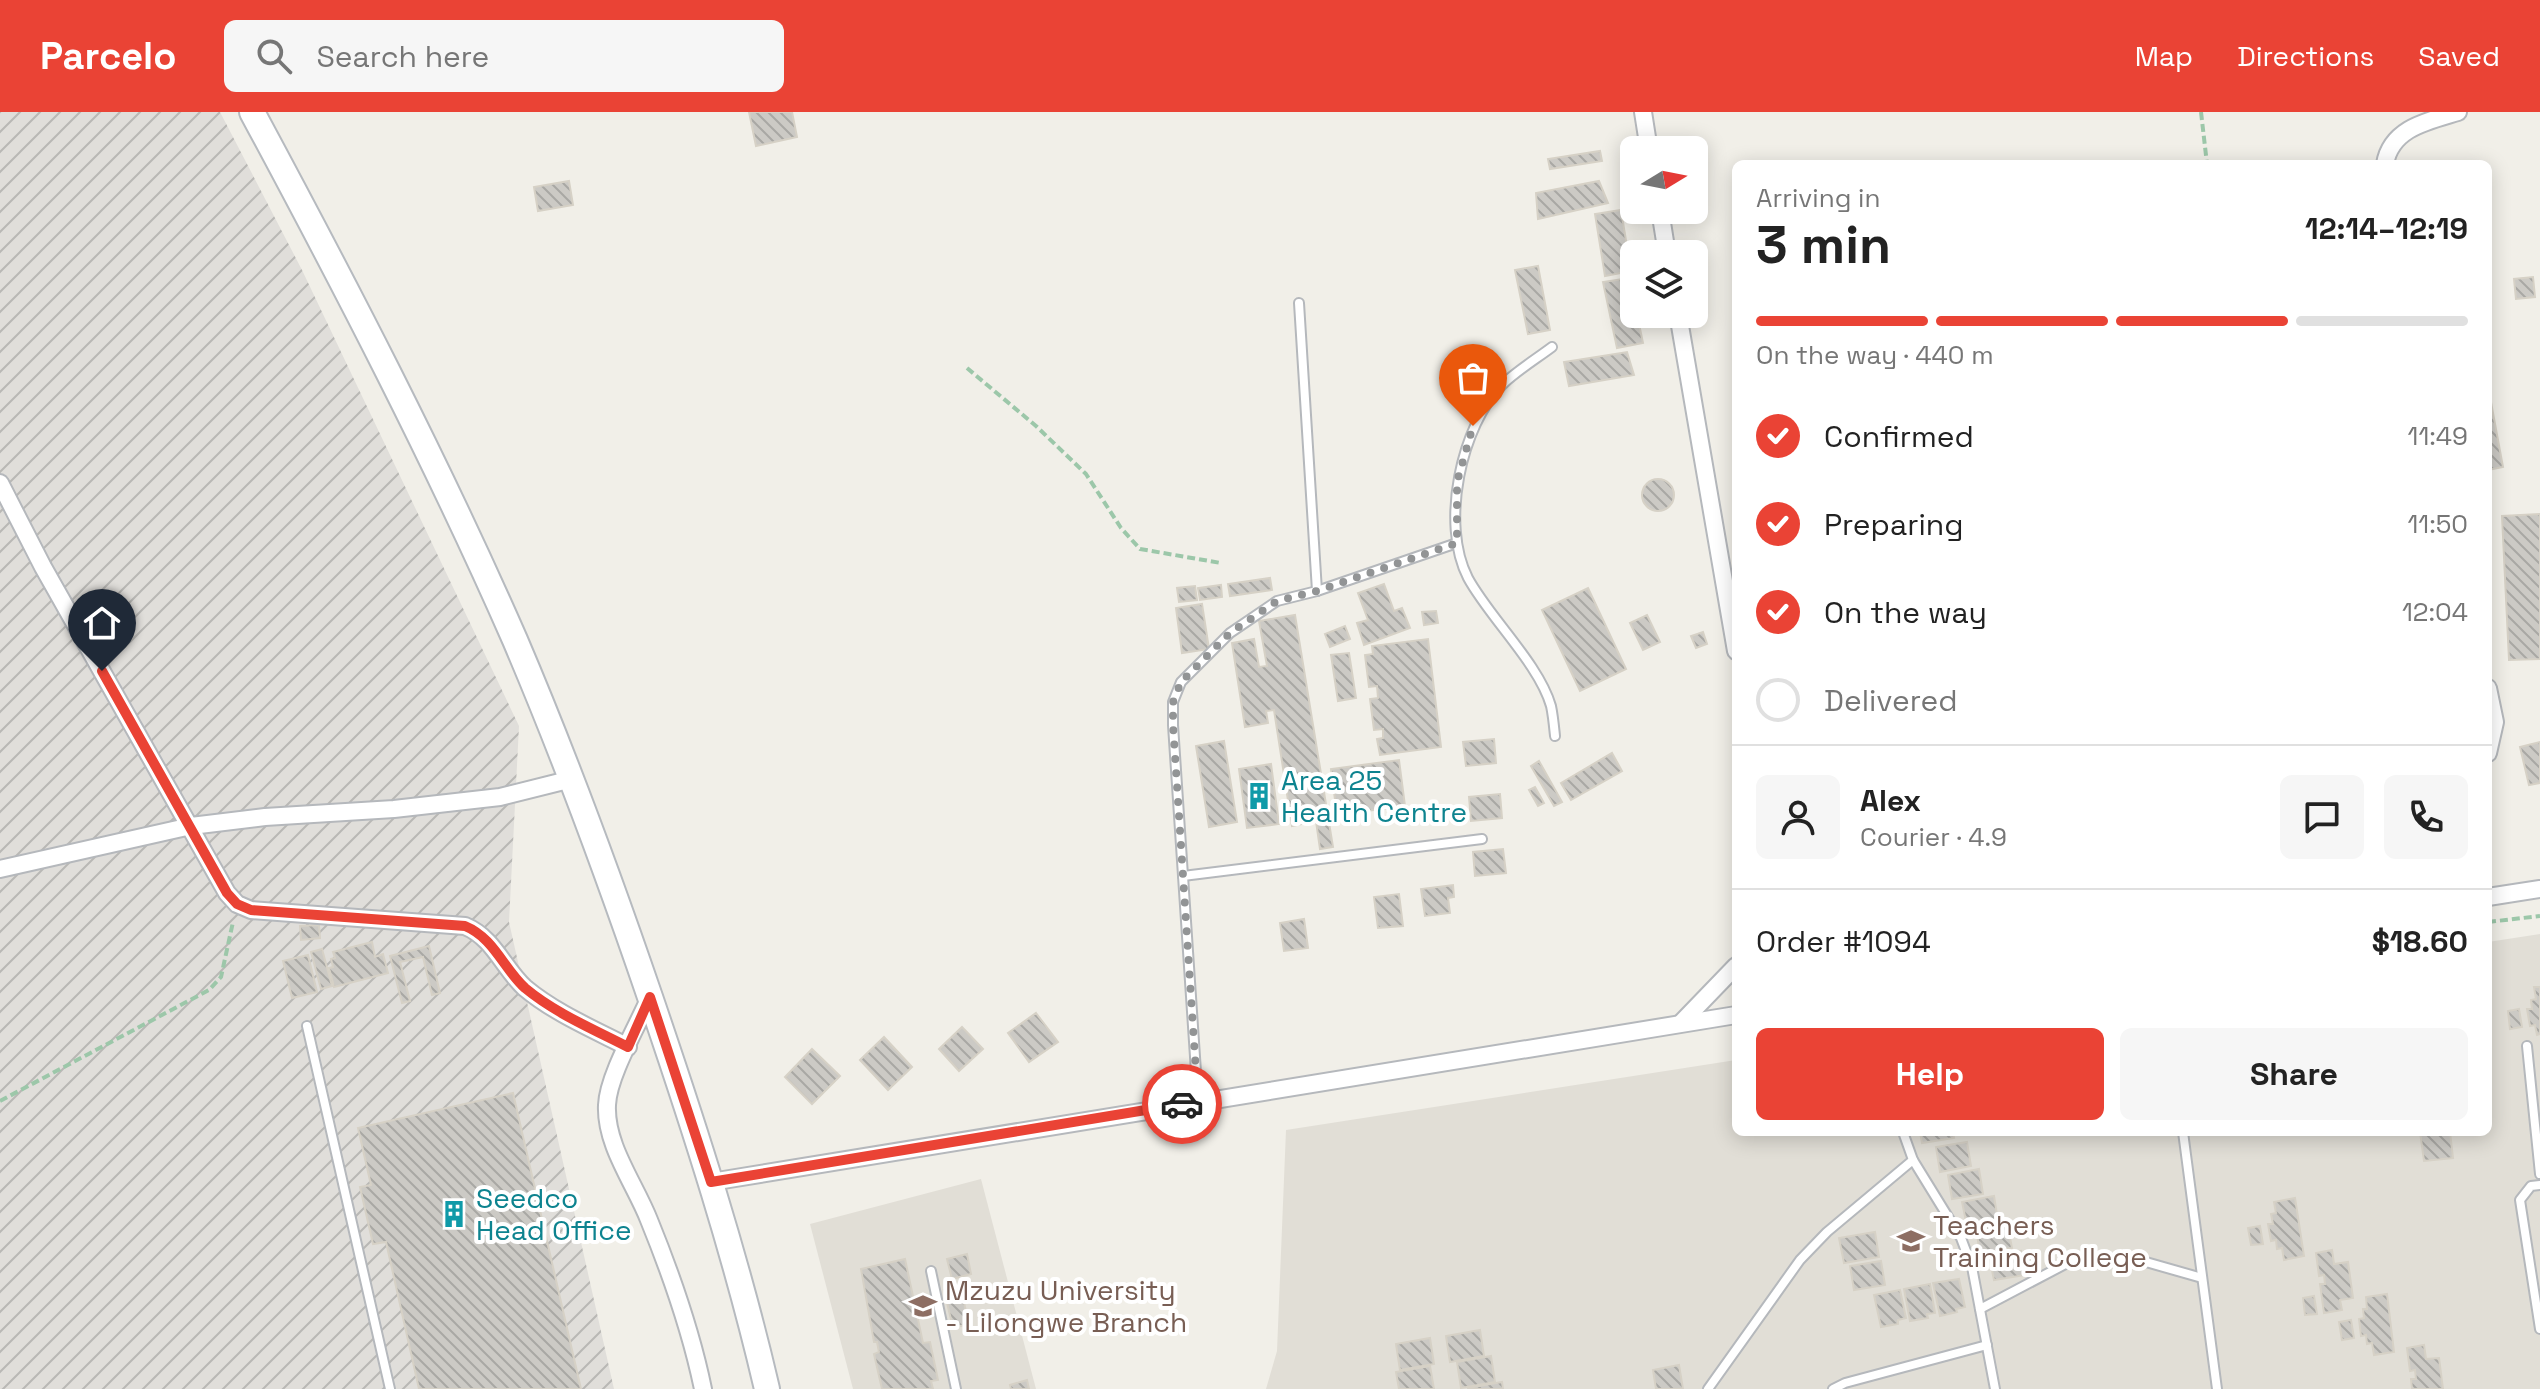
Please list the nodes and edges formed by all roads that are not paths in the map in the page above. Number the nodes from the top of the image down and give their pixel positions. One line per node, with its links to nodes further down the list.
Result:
1 (252, 112): 16 (main road)
2 (1643, 112): 4 (street)
3 (2458, 112): 5 (street)
4 (1647, 136)
5 (2386, 160)
6 (1299, 303): 11 (lane)
7 (1680, 328): 12 (street)
8 (1552, 347): 10 (lane)
9 (0, 483): 17 (street)
10 (1457, 543): 11 (lane); 15 (lane)
11 (1317, 591): 20 (lane)
12 (1732, 628)
13 (2492, 707): 14 (street)
14 (2492, 735)
15 (1555, 736)
16 (572, 779): 17 (street); 24 (main road)
17 (191, 826): 19 (street); 29 (street)
18 (1482, 839): 20 (lane)
19 (0, 869)
20 (1183, 876): 30 (lane)
21 (2540, 889): 22 (street)
22 (2492, 896)
23 (1732, 970): 26 (street)
24 (650, 997): 29 (street); 35 (main road)
25 (1732, 1016): 26 (street)
26 (1681, 1023): 30 (street)
27 (307, 1026): 41 (lane)
28 (2527, 1046): 34 (lane)
29 (628, 1047): 42 (street)
30 (1198, 1102): 35 (street)
31 (1904, 1136): 33 (lane)
32 (2184, 1136): 37 (lane)
33 (1913, 1160): 38 (lane); 45 (lane)
34 (2540, 1181): 39 (lane)
35 (711, 1182): 43 (main road)
36 (931, 1271): 44 (lane)
37 (2202, 1278): 38 (lane); 48 (lane)
38 (1980, 1309): 40 (lane)
39 (2540, 1329)
40 (1987, 1345): 46 (lane); 47 (lane)
41 (390, 1389)
42 (703, 1389)
43 (767, 1389)
44 (956, 1389)
45 (1708, 1389)
46 (1833, 1389)
47 (1995, 1389)
48 (2217, 1389)

